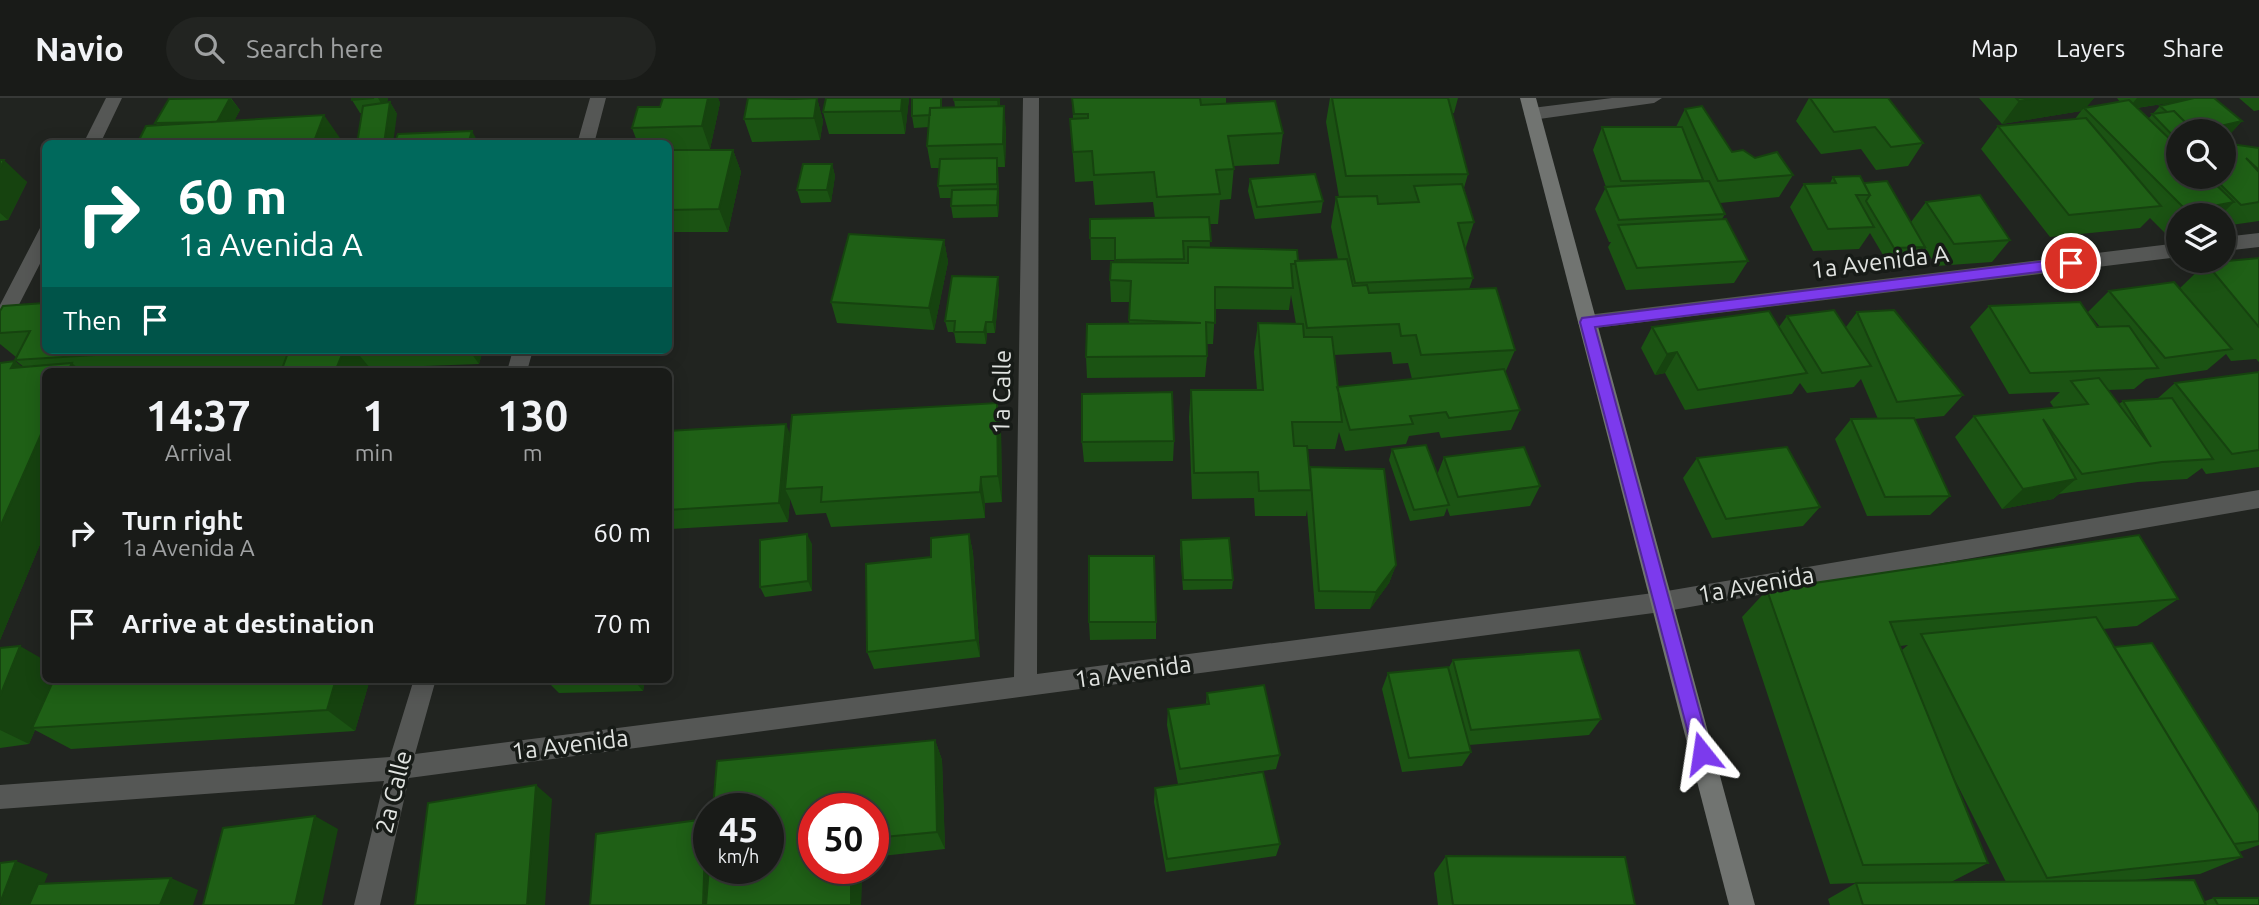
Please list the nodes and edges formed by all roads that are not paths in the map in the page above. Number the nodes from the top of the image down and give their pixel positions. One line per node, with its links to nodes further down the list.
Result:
1 (114, 98): 6 (street)
2 (598, 98): 7 (street)
3 (1031, 98): 17 (street, 1a Calle)
4 (1654, 98): 5 (street)
5 (1530, 106): 12 (main road)
6 (93, 140)
7 (586, 140)
8 (2259, 240): 10 (street)
9 (42, 241): 13 (street)
10 (2236, 243)
11 (2166, 252): 12 (street, 1a Avenida A)
12 (1587, 322): 15 (main road)
13 (0, 323)
14 (2259, 499): 15 (street, 1a Avenida)
15 (1661, 602): 17 (street, 1a Avenida); 21 (main road)
16 (424, 683): 18 (street, 2a Calle)
17 (1025, 686): 18 (street, 1a Avenida)
18 (399, 768): 19 (street, 1a Avenida); 20 (street, 2a Calle)
19 (0, 797)
20 (367, 905)
21 (1742, 905)

